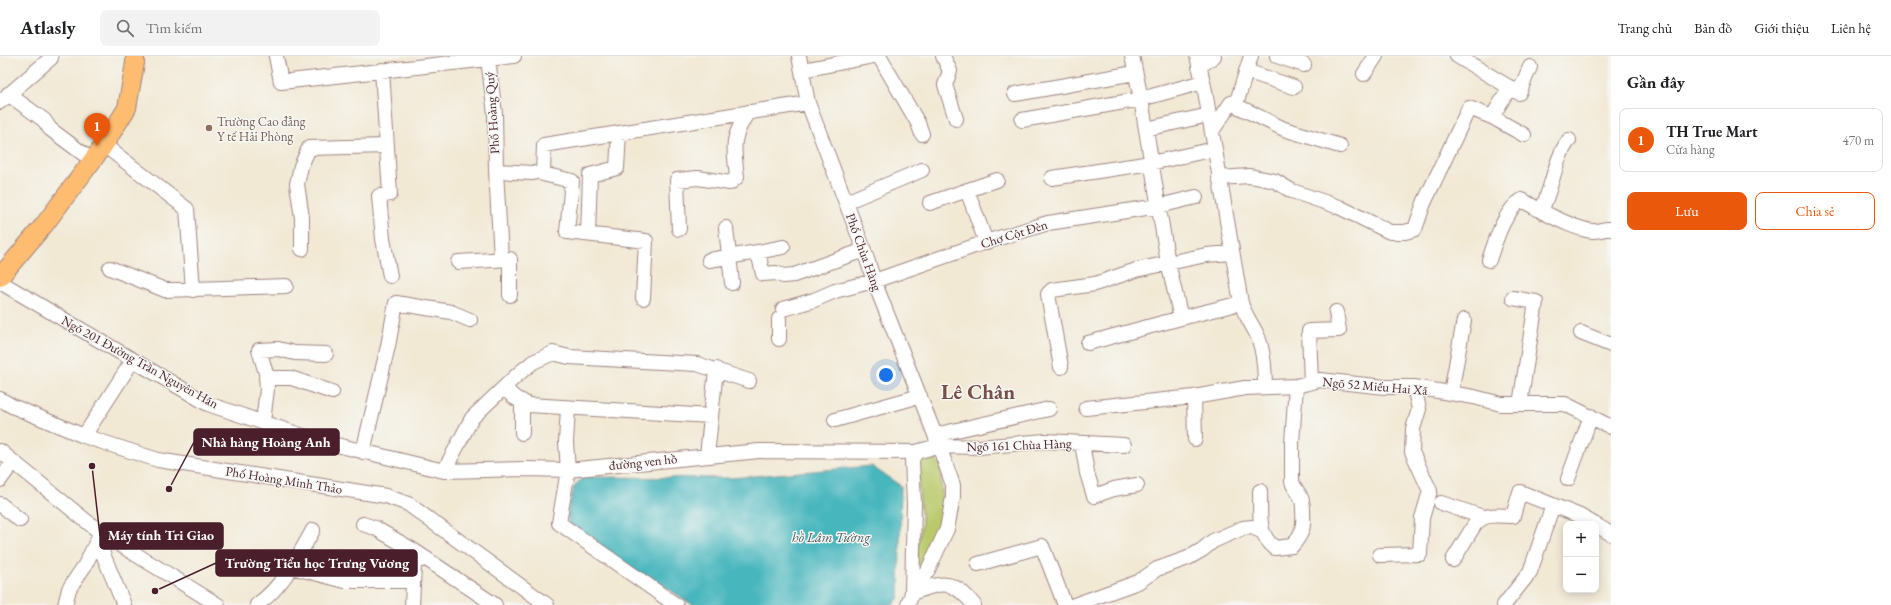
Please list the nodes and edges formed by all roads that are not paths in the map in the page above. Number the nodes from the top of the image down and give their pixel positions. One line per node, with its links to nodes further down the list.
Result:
1 (135, 56): 43 (main road)
2 (276, 56): 19 (street, Phố Hoàng Quý)
3 (514, 56): 15 (street)
4 (799, 56): 20 (street, Phố Chùa Hàng)
5 (874, 56): 20 (street)
6 (879, 56): 40 (street)
7 (944, 56): 35 (street)
8 (1132, 56): 22 (street)
9 (1214, 56): 16 (street)
10 (1251, 56): 21 (street)
11 (1276, 56): 17 (street)
12 (1376, 56): 23 (street)
13 (1457, 56): 26 (street)
14 (51, 58): 28 (street)
15 (488, 58): 19 (street, Phố Hoàng Quý); 50 (street, Phố Hoàng Quý)
16 (1198, 62): 24 (street)
17 (1304, 65)
18 (1530, 67): 26 (street)
19 (382, 70): 44 (street)
20 (803, 70): 31 (street, Phố Chùa Hàng)
21 (1246, 71): 25 (street); 29 (street)
22 (1135, 73): 27 (street); 30 (street)
23 (1364, 74)
24 (1203, 82): 30 (street); 33 (street)
25 (1294, 87)
26 (1510, 87): 34 (street)
27 (1014, 94)
28 (4, 98): 47 (street)
29 (1238, 98)
30 (1141, 99): 36 (street); 37 (street)
31 (808, 102): 32 (street); 57 (street, Phố Chùa Hàng)
32 (748, 112): 39 (street); 62 (street)
33 (1209, 115): 37 (street); 38 (street)
34 (1492, 117): 41 (street); 54 (street)
35 (956, 120)
36 (1022, 120)
37 (1146, 129): 48 (street)
38 (1212, 131): 45 (street); 46 (street)
39 (620, 133): 64 (street); 64 (street)
40 (922, 134)
41 (1524, 135)
42 (1569, 140): 60 (street)
43 (104, 145): 47 (main road); 84 (street)
44 (387, 146): 67 (street); 78 (street)
45 (1340, 146)
46 (1215, 149): 48 (street); 54 (street)
47 (93, 161): 79 (main road)
48 (1151, 163): 52 (street); 59 (street)
49 (922, 170): 57 (street)
50 (496, 171): 51 (street); 72 (street, Phố Hoàng Quý)
51 (533, 173)
52 (1052, 178)
53 (997, 180): 55 (street)
54 (1220, 185): 70 (street)
55 (967, 190): 58 (street); 65 (street)
56 (1196, 197): 59 (street, Chợ Cột Đèn)
57 (846, 202): 68 (street, Phố Chùa Hàng)
58 (930, 203)
59 (1159, 206): 65 (street, Chợ Cột Đèn); 76 (street)
60 (1541, 211): 63 (street); 74 (street)
61 (726, 228): 71 (street)
62 (679, 229)
63 (1611, 229)
64 (588, 234): 86 (street)
65 (986, 242): 80 (street, Chợ Cột Đèn)
66 (783, 247): 69 (street)
67 (302, 249)
68 (864, 250): 69 (street); 80 (street, Phố Chùa Hàng)
69 (758, 252): 71 (street)
70 (1232, 253): 76 (street); 88 (street)
71 (730, 257): 73 (street); 82 (street)
72 (501, 258): 75 (street); 85 (street)
73 (709, 260)
74 (1489, 260)
75 (458, 262)
76 (1168, 263): 90 (street); 99 (street)
77 (110, 268): 84 (street)
78 (390, 276)
79 (0, 277)
80 (874, 281): 94 (street, Chợ Cột Đèn); 110 (street, Phố Chùa Hàng)
81 (0, 282): 98 (street, Ngõ 201 Đường Trần Nguyên Hãn)
82 (732, 283)
83 (286, 286): 84 (street)
84 (193, 290)
85 (510, 295)
86 (643, 298)
87 (1513, 298): 114 (street)
88 (1241, 303): 90 (street); 105 (street)
89 (1336, 312): 103 (street)
90 (1181, 318): 95 (street)
91 (470, 320): 130 (street)
92 (1464, 320): 109 (street)
93 (1581, 333): 96 (street)
94 (779, 339)
95 (1088, 343)
96 (1611, 345)
97 (326, 354): 101 (street)
98 (133, 360): 121 (street, Ngõ 201 Đường Trần Nguyên Hãn); 124 (street)
99 (1062, 366)
100 (716, 369): 102 (street); 107 (street); 118 (street)
101 (266, 378): 108 (street); 121 (street)
102 (749, 381)
103 (1311, 382): 104 (street, Ngõ 52 Miếu Hai Xã); 106 (street, Ngõ 52 Miếu Hai Xã)
104 (1296, 386): 105 (street, Ngõ 52 Miếu Hai Xã); 149 (street)
105 (1265, 387): 111 (street, Ngõ 52 Miếu Hai Xã)
106 (1414, 387): 109 (street, Ngõ 52 Miếu Hai Xã); 152 (street)
107 (504, 388): 113 (street); 135 (street)
108 (332, 392)
109 (1451, 393): 114 (street, Ngõ 52 Miếu Hai Xã)
110 (920, 396): 120 (street); 126 (street, Phố Chùa Hàng)
111 (1194, 397): 116 (street, Ngõ 52 Miếu Hai Xã); 125 (street)
112 (0, 398): 124 (street, Phố Hoàng Minh Thảo)
113 (522, 402): 115 (street); 123 (street)
114 (1520, 404): 119 (street, Ngõ 52 Miếu Hai Xã)
115 (568, 408): 118 (street); 134 (street)
116 (1086, 408)
117 (1049, 409): 126 (street)
118 (711, 416): 132 (street)
119 (1591, 416): 122 (street, Ngõ 52 Miếu Hai Xã); 136 (street)
120 (835, 420)
121 (263, 422): 130 (street, Ngõ 201 Đường Trần Nguyên Hãn)
122 (1611, 427)
123 (522, 433)
124 (84, 436): 165 (street, Phố Hoàng Minh Thảo)
125 (1195, 439)
126 (937, 441): 127 (street, Ngõ 161 Chùa Hàng); 131 (street); 158 (street, Phố Chùa Hàng)
127 (1082, 443): 128 (street, Ngõ 161 Chùa Hàng); 138 (street)
128 (1124, 445)
129 (0, 451): 133 (street)
130 (363, 452): 135 (street, Ngõ 201 Đường Trần Nguyên Hãn)
131 (916, 452): 132 (street, đường ven hồ); 158 (street)
132 (707, 456): 134 (street, đường ven hồ)
133 (13, 462): 137 (street); 150 (street)
134 (568, 470): 135 (street, Ngõ 201 Đường Trần Nguyên Hãn); 166 (street)
135 (444, 471)
136 (1568, 479)
137 (0, 480)
138 (1137, 485)
139 (1260, 491): 149 (street)
140 (1441, 503): 143 (street)
141 (0, 504): 144 (street)
142 (1553, 505): 143 (street); 145 (street); 170 (street)
143 (1483, 517): 154 (street)
144 (20, 520)
145 (1588, 521)
146 (363, 524): 153 (street)
147 (1599, 527): 151 (street)
148 (313, 530): 156 (street)
149 (1261, 531): 169 (street)
150 (101, 533): 159 (street); 160 (street); 161 (street)
151 (1611, 534)
152 (1380, 555)
153 (427, 559): 157 (street); 164 (street)
154 (1453, 560)
155 (978, 564): 168 (street)
156 (292, 567): 157 (street); 162 (street)
157 (412, 581): 163 (street)
158 (910, 599): 167 (street)
159 (65, 605)
160 (124, 605)
161 (218, 605)
162 (257, 605)
163 (412, 605)
164 (495, 605)
165 (547, 605)
166 (676, 605)
167 (974, 605)
168 (1065, 605)
169 (1074, 605)
170 (1504, 605)

